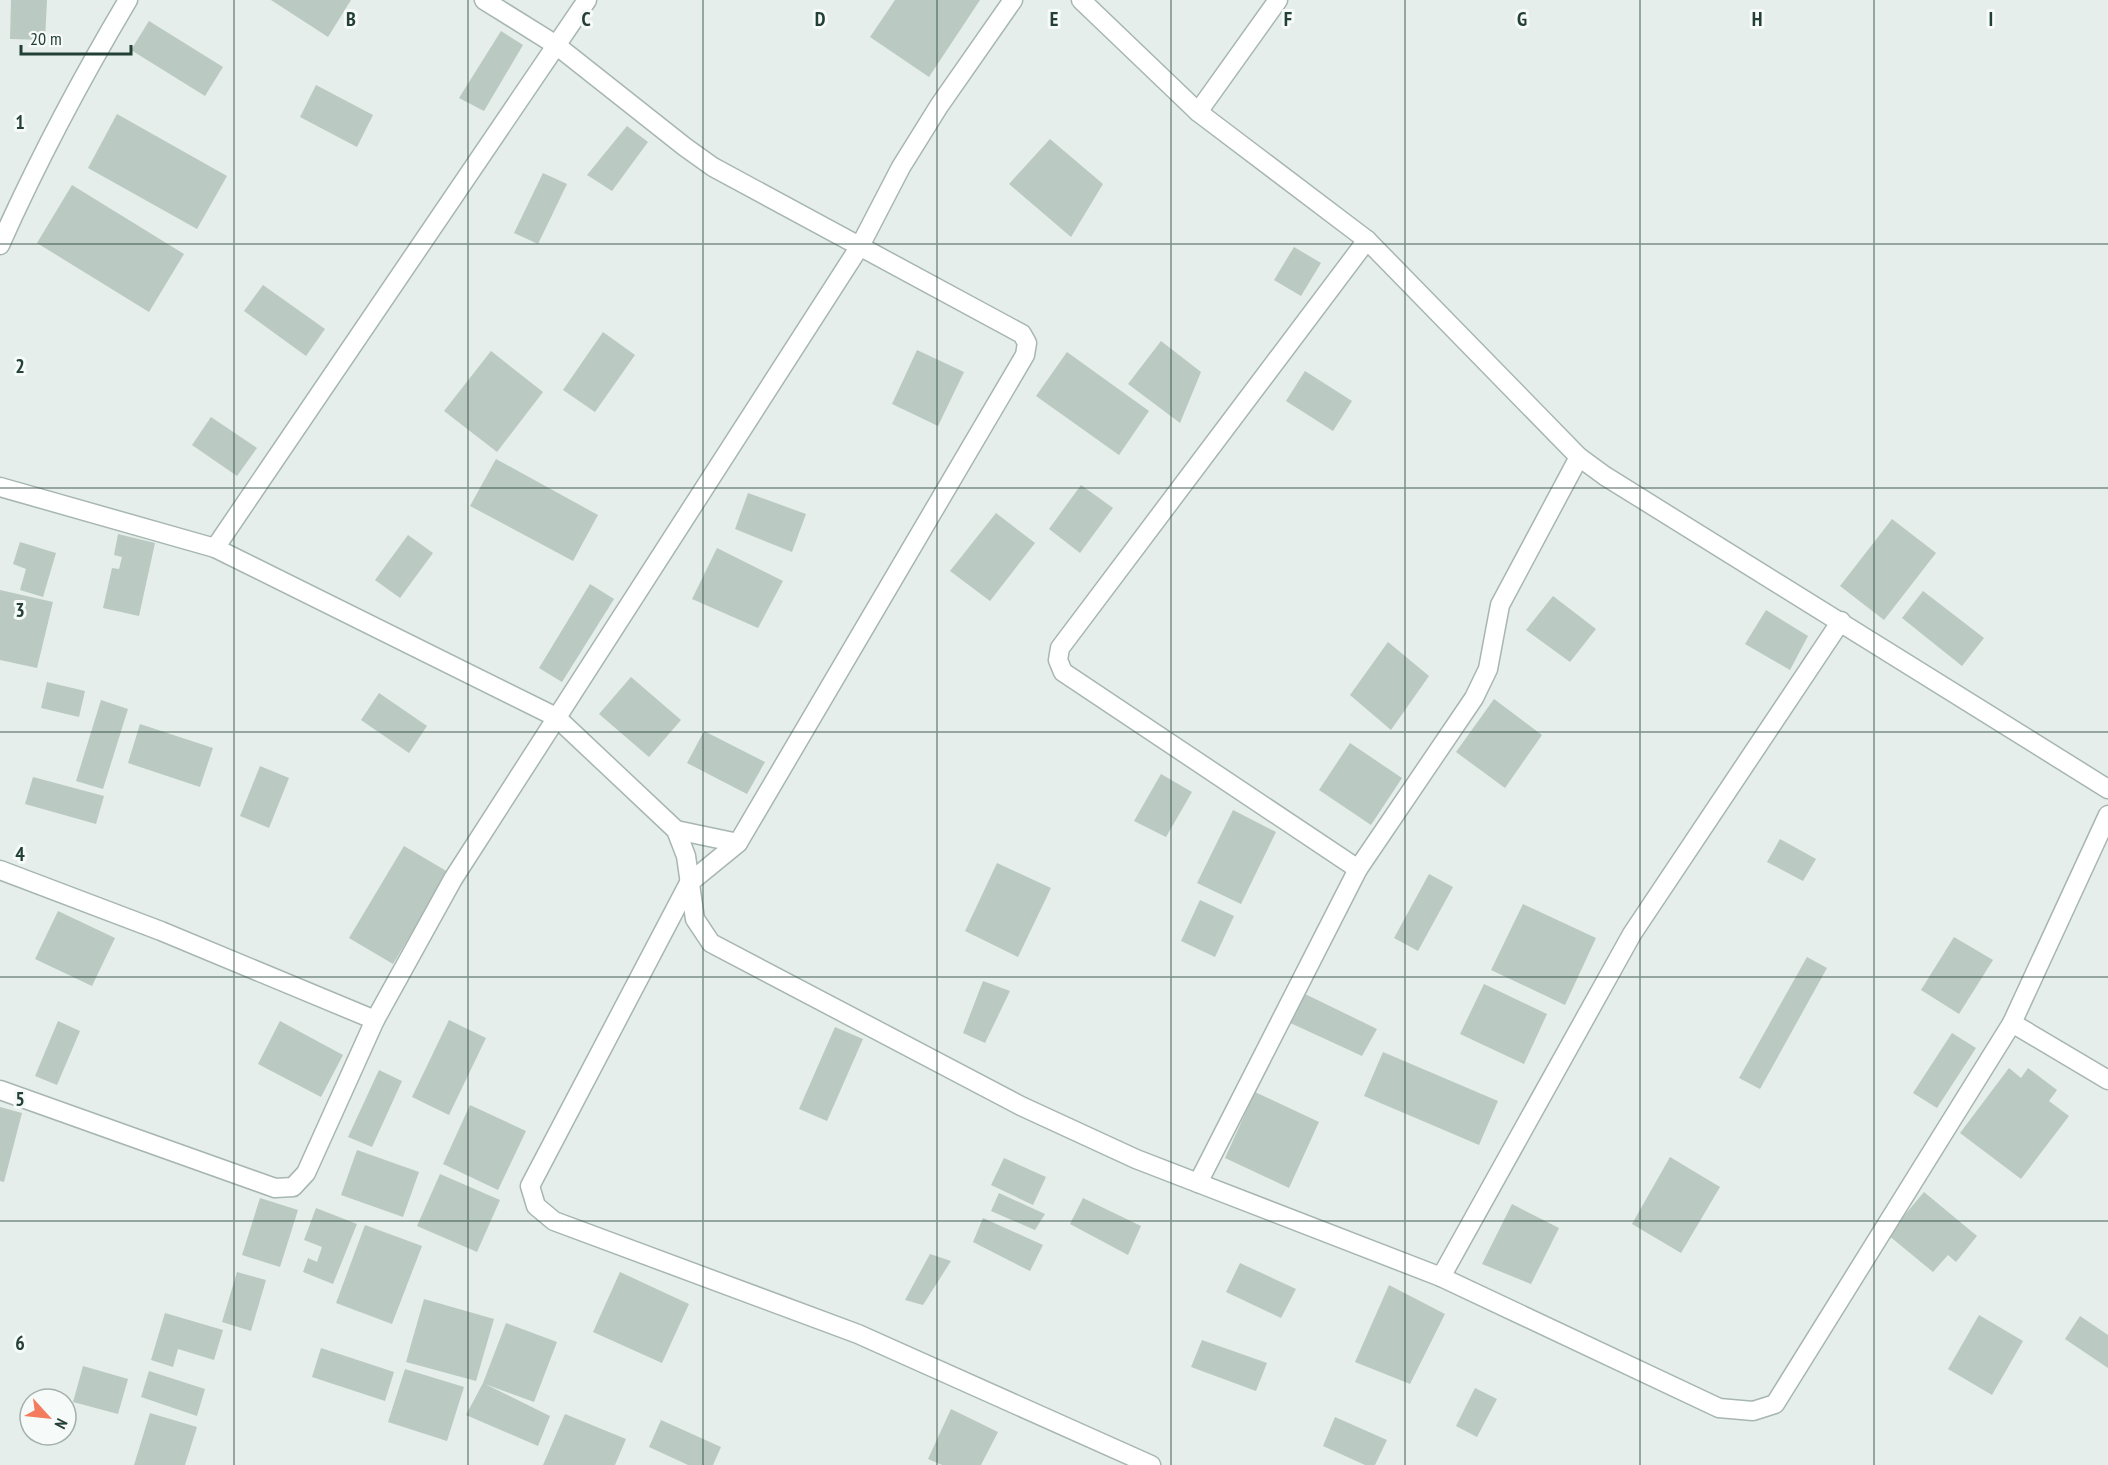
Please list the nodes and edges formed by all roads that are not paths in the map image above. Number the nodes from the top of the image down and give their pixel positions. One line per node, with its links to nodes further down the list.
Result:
1 (129, 0): 10 (street)
2 (484, 0): 7 (street)
3 (587, 0): 7 (street)
4 (1013, 0): 11 (street)
5 (1081, 0): 8 (street)
6 (1278, 0): 8 (street)
7 (556, 45): 11 (street); 14 (street)
8 (1198, 112): 9 (street)
9 (1367, 240): 12 (street); 21 (street)
10 (0, 245)
11 (860, 246): 16 (street); 20 (street)
12 (1579, 457): 15 (street); 21 (street)
13 (0, 487): 14 (street)
14 (215, 548): 16 (street)
15 (1841, 621): 17 (street); 29 (street)
16 (556, 717): 19 (street); 24 (street)
17 (2108, 789)
18 (2108, 815): 25 (street)
19 (676, 830): 20 (street); 23 (street)
20 (738, 843): 23 (street)
21 (1358, 869): 28 (street)
22 (0, 870): 24 (street)
23 (689, 883): 28 (street); 30 (street)
24 (375, 1020): 27 (street)
25 (2012, 1023): 26 (street); 29 (street)
26 (2108, 1080)
27 (0, 1090)
28 (1198, 1183): 29 (street)
29 (1441, 1277)
30 (1151, 1465)

